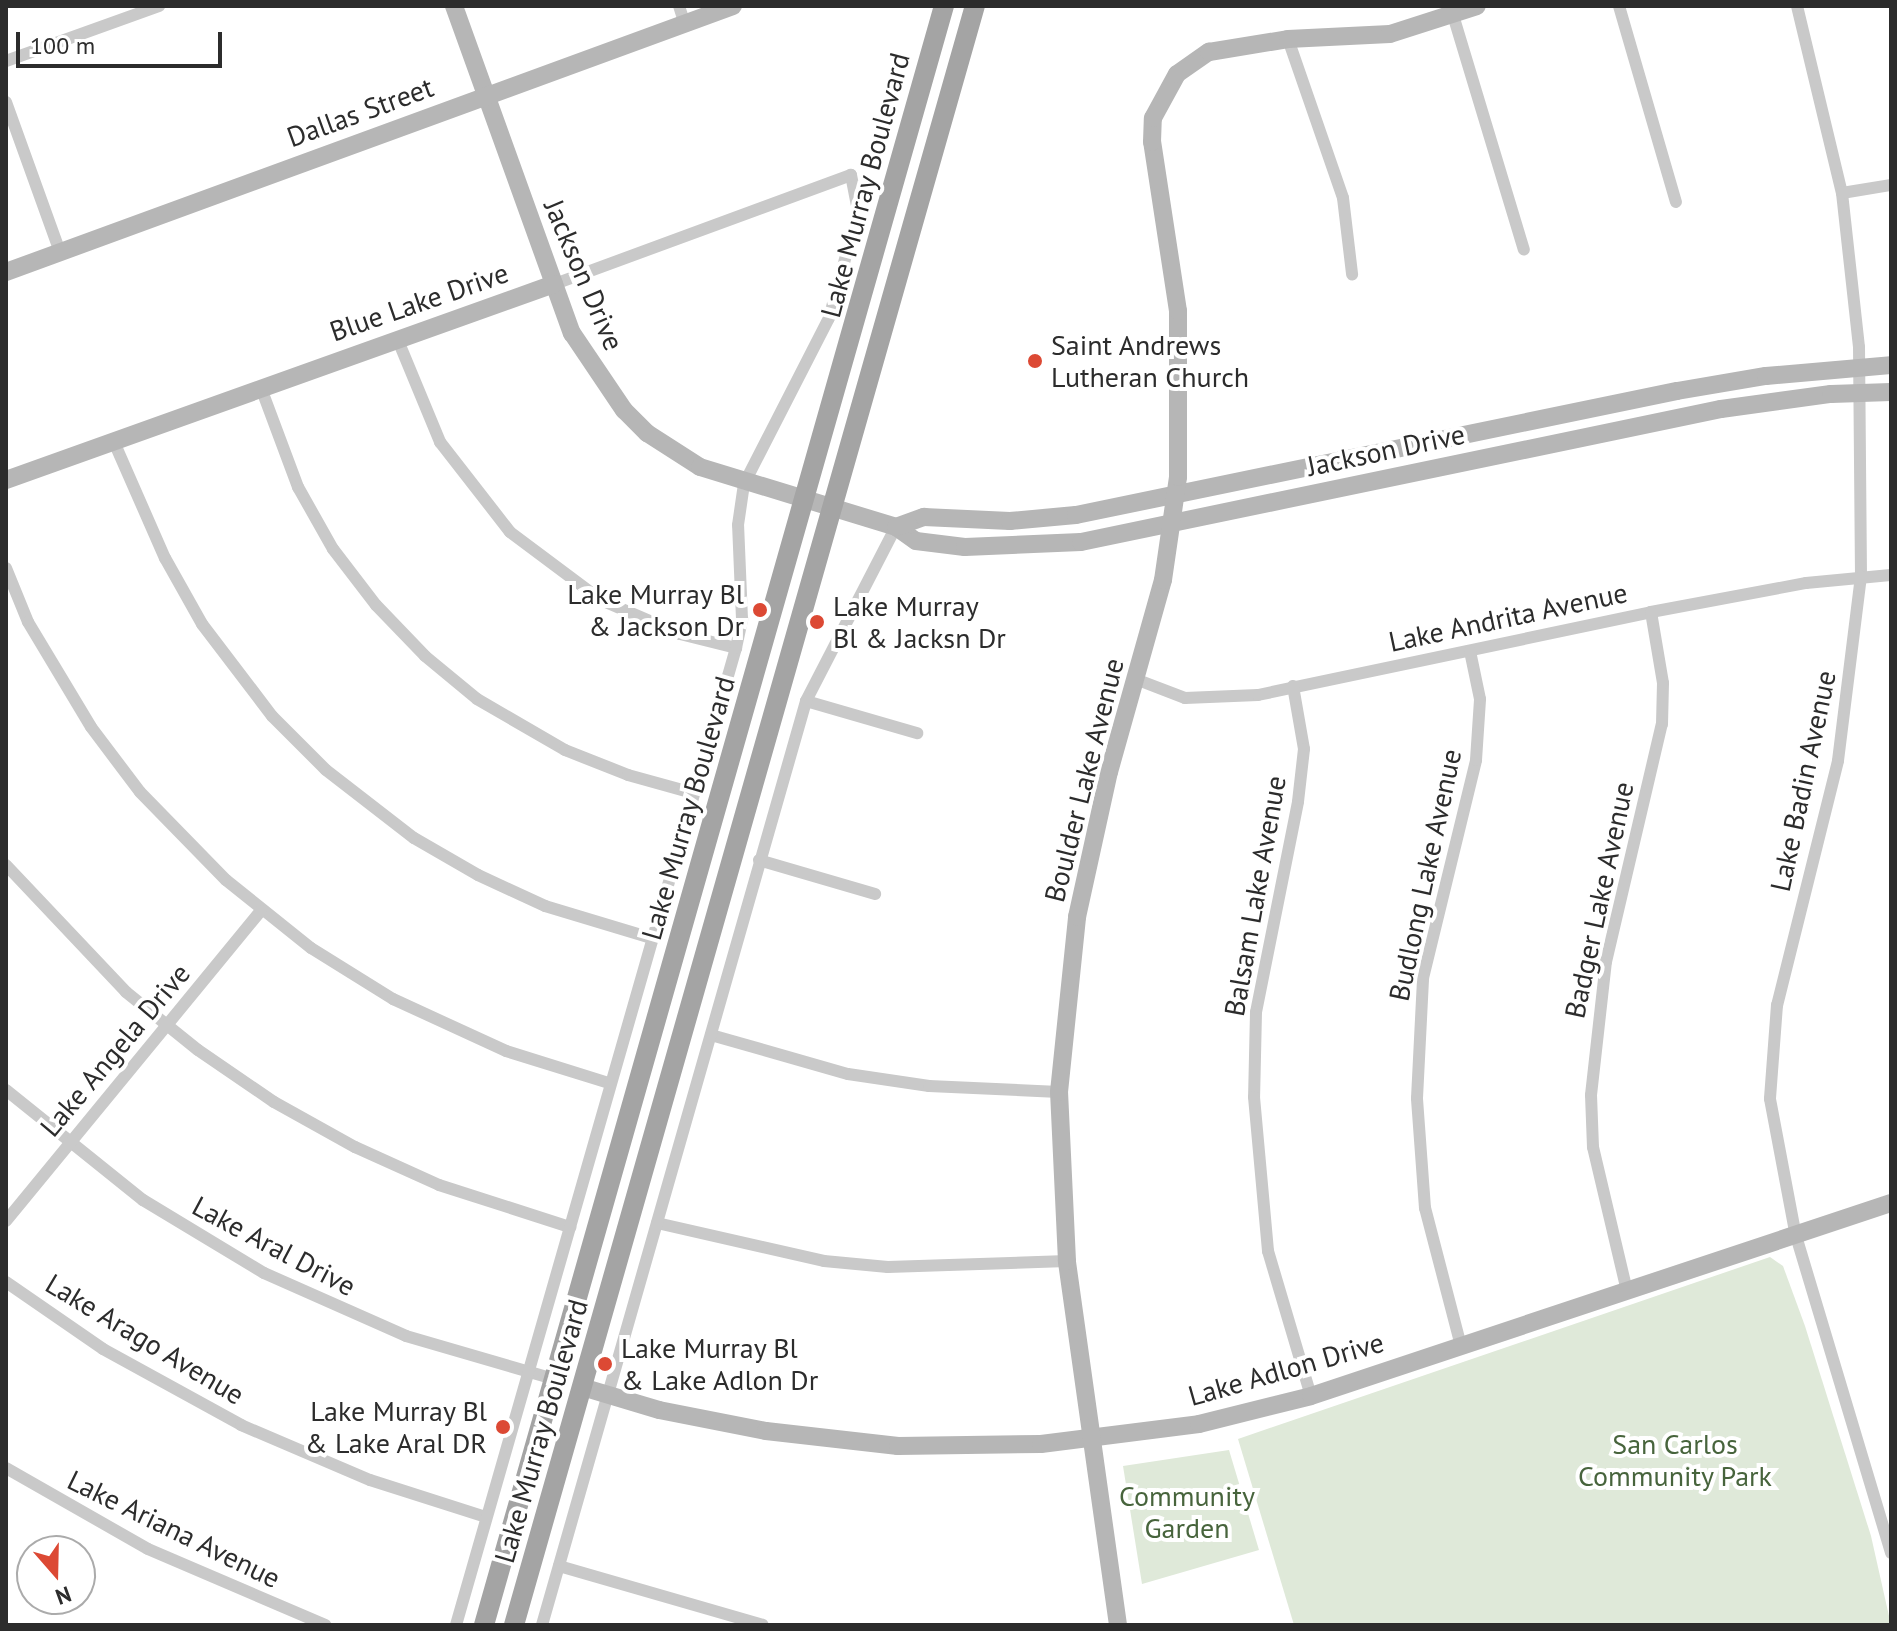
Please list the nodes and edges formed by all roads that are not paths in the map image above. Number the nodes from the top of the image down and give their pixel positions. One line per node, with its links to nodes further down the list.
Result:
1 (159, 6): 12 (street)
2 (454, 6): 13 (street, Jackson Drive)
3 (733, 6): 9 (street, Dallas Street)
4 (944, 6): 34 (main road, Lake Murray Boulevard)
5 (975, 6): 35 (main road, Lake Murray Boulevard)
6 (1477, 6): 10 (street)
7 (1619, 6): 18 (street)
8 (1797, 6): 17 (street, Lake Badin Avenue)
9 (682, 15): 13 (street, Dallas Street)
10 (1453, 15): 11 (street); 19 (street)
11 (1288, 39): 22 (street); 33 (street, Boulder Lake Avenue)
12 (6, 61)
13 (487, 96): 20 (street, Dallas Street); 23 (street, Jackson Drive)
14 (6, 102): 20 (street)
15 (851, 175): 23 (street, Blue Lake Drive); 32 (street, Lake Murray Boulevard)
16 (1891, 185): 17 (street)
17 (1842, 193): 25 (street, Lake Badin Avenue)
18 (1676, 202)
19 (1524, 250)
20 (60, 252): 21 (street, Dallas Street)
21 (6, 272)
22 (1352, 274)
23 (554, 284): 24 (street, Blue Lake Drive); 32 (street, Jackson Drive)
24 (397, 338): 27 (street, Blue Lake Drive); 42 (street)
25 (1861, 365): 26 (street, Jackson Drive); 28 (street, Lake Badin Avenue); 33 (street, Jackson Drive)
26 (1891, 365)
27 (261, 388): 30 (street, Blue Lake Drive); 48 (street)
28 (1861, 392): 29 (street, Jackson Drive); 36 (street, Jackson Drive); 40 (street, Lake Badin Avenue)
29 (1891, 392)
30 (114, 442): 31 (street, Blue Lake Drive); 53 (street)
31 (6, 480)
32 (744, 484): 34 (street, Jackson Drive); 42 (street, Lake Murray Boulevard)
33 (1175, 497): 36 (street, Boulder Lake Avenue); 37 (street, Jackson Drive)
34 (804, 501): 35 (street, Jackson Drive); 68 (main road, Lake Murray Boulevard)
35 (832, 509): 37 (street, Jackson Drive); 72 (main road, Lake Murray Boulevard)
36 (1171, 525): 37 (street, Jackson Drive); 44 (street, Boulder Lake Avenue)
37 (896, 527): 46 (street, Lake Murray Boulevard)
38 (6, 568): 52 (street)
39 (1891, 575): 40 (street, Lake Andrita Avenue)
40 (1861, 576): 41 (street, Lake Andrita Avenue); 64 (street, Lake Badin Avenue)
41 (1651, 612): 43 (street, Lake Andrita Avenue); 67 (street, Badger Lake Avenue)
42 (736, 648): 48 (street, Lake Murray Boulevard)
43 (1470, 651): 45 (street, Lake Andrita Avenue); 69 (street, Budlong Lake Avenue)
44 (1138, 680): 45 (street, Lake Andrita Avenue); 58 (street, Boulder Lake Avenue)
45 (1293, 686): 74 (street, Balsam Lake Avenue)
46 (806, 701): 47 (street); 49 (street, Lake Murray Boulevard)
47 (917, 733)
48 (693, 793): 53 (street, Lake Murray Boulevard)
49 (759, 860): 51 (street); 55 (street, Lake Murray Boulevard)
50 (6, 865): 54 (street)
51 (875, 894)
52 (261, 911): 54 (street, Lake Angela Drive); 56 (street)
53 (651, 938): 56 (street, Lake Murray Boulevard)
54 (167, 1026): 59 (street, Lake Angela Drive); 63 (street)
55 (711, 1035): 58 (street); 62 (street, Lake Murray Boulevard)
56 (609, 1083): 63 (street, Lake Murray Boulevard)
57 (6, 1090): 59 (street, Lake Aral Drive)
58 (1059, 1092): 65 (street, Boulder Lake Avenue)
59 (68, 1144): 61 (street, Lake Angela Drive); 70 (street, Lake Aral Drive)
60 (1891, 1203): 64 (street, Lake Adlon Drive)
61 (6, 1221)
62 (657, 1223): 65 (street); 73 (street, Lake Murray Boulevard)
63 (570, 1227): 70 (street, Lake Murray Boulevard)
64 (1796, 1236): 67 (street, Lake Adlon Drive); 79 (street, Lake Badin Avenue)
65 (1067, 1261): 76 (street, Boulder Lake Avenue)
66 (6, 1282): 78 (street, Lake Arago Avenue)
67 (1627, 1291): 69 (street, Lake Adlon Drive)
68 (566, 1336): 71 (main road, Lake Murray Boulevard); 72 (main road)
69 (1461, 1346): 74 (street, Lake Adlon Drive)
70 (527, 1373): 71 (street, Lake Aral Drive); 78 (street, Lake Murray Boulevard)
71 (554, 1379): 75 (main road); 83 (main road, Lake Murray Boulevard)
72 (582, 1387): 73 (street, Lake Adlon Drive); 75 (main road, Lake Murray Boulevard)
73 (608, 1396): 76 (street, Lake Adlon Drive); 80 (street, Lake Murray Boulevard)
74 (1311, 1396): 76 (street, Lake Adlon Drive)
75 (570, 1427): 84 (main road, Lake Murray Boulevard)
76 (1094, 1438): 87 (street, Boulder Lake Avenue)
77 (6, 1468): 81 (street, Lake Ariana Avenue)
78 (486, 1517): 82 (street, Lake Murray Boulevard)
79 (1891, 1553)
80 (559, 1566): 85 (street, Lake Murray Boulevard); 86 (street)
81 (325, 1625)
82 (456, 1625)
83 (484, 1625)
84 (514, 1625)
85 (542, 1625)
86 (763, 1625)
87 (1118, 1625)

